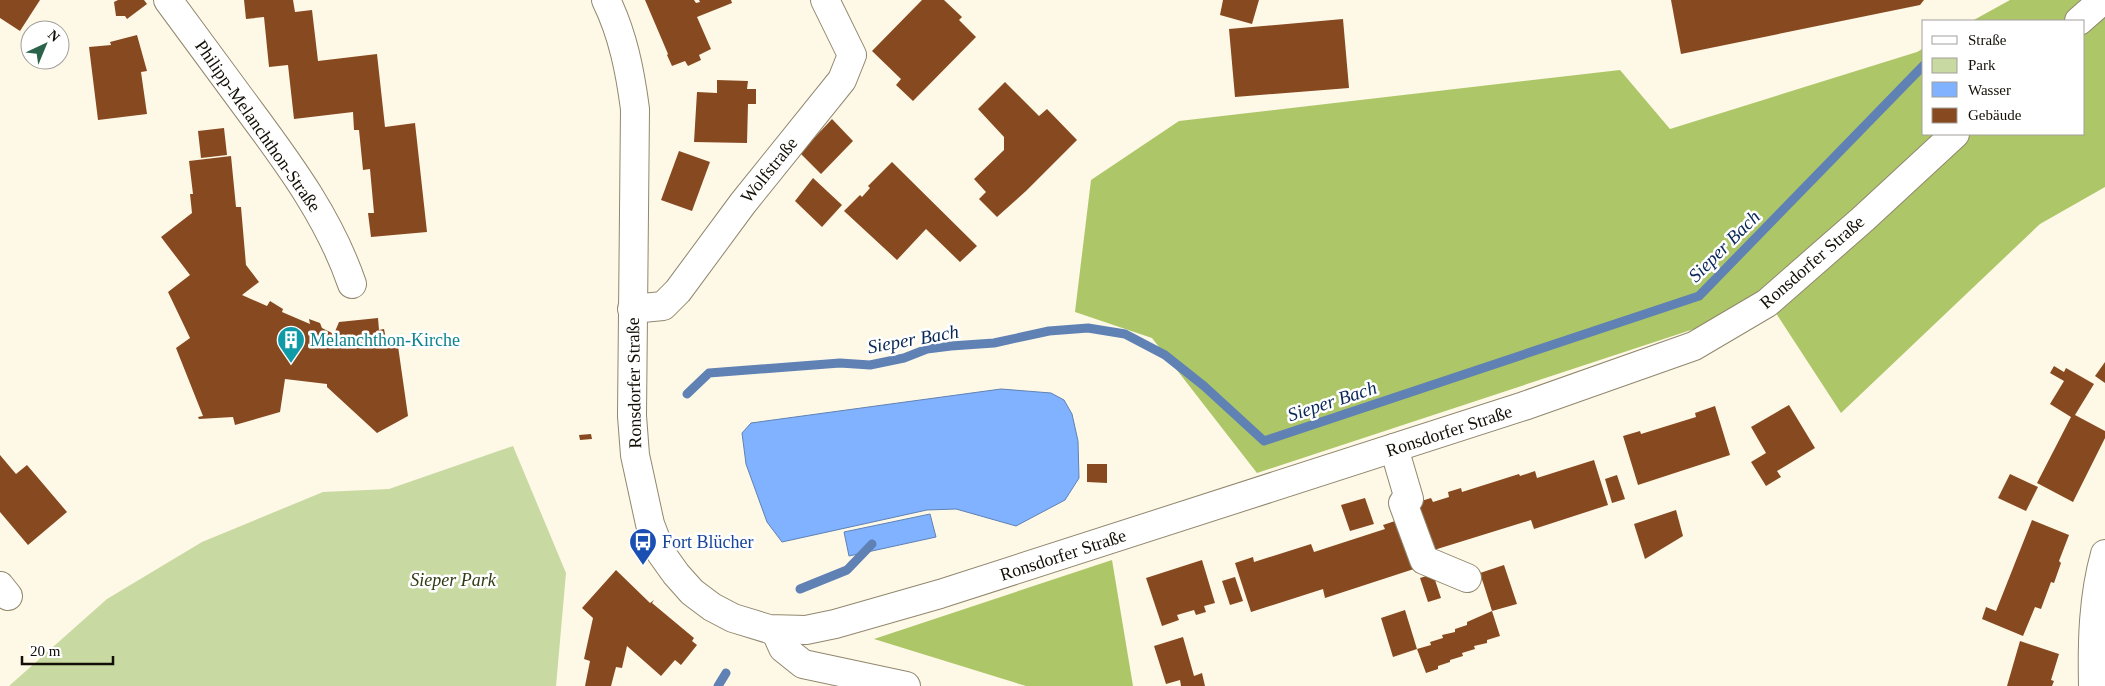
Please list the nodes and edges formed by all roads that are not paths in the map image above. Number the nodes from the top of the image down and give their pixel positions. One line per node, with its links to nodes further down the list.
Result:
1 (168, 0): 7 (main road, Philipp-Melanchthon-Straße)
2 (606, 0): 8 (main road, Ronsdorfer Straße)
3 (825, 0): 8 (main road, Wolfstraße)
4 (2103, 0): 5 (main road)
5 (2081, 20)
6 (1954, 135): 9 (main road, Ronsdorfer Straße)
7 (352, 284)
8 (632, 309): 12 (main road, Ronsdorfer Straße)
9 (1394, 448): 11 (main road); 12 (main road, Ronsdorfer Straße)
10 (2105, 554): 14 (main road)
11 (1467, 578)
12 (775, 630): 13 (main road)
13 (906, 686)
14 (2093, 686)

